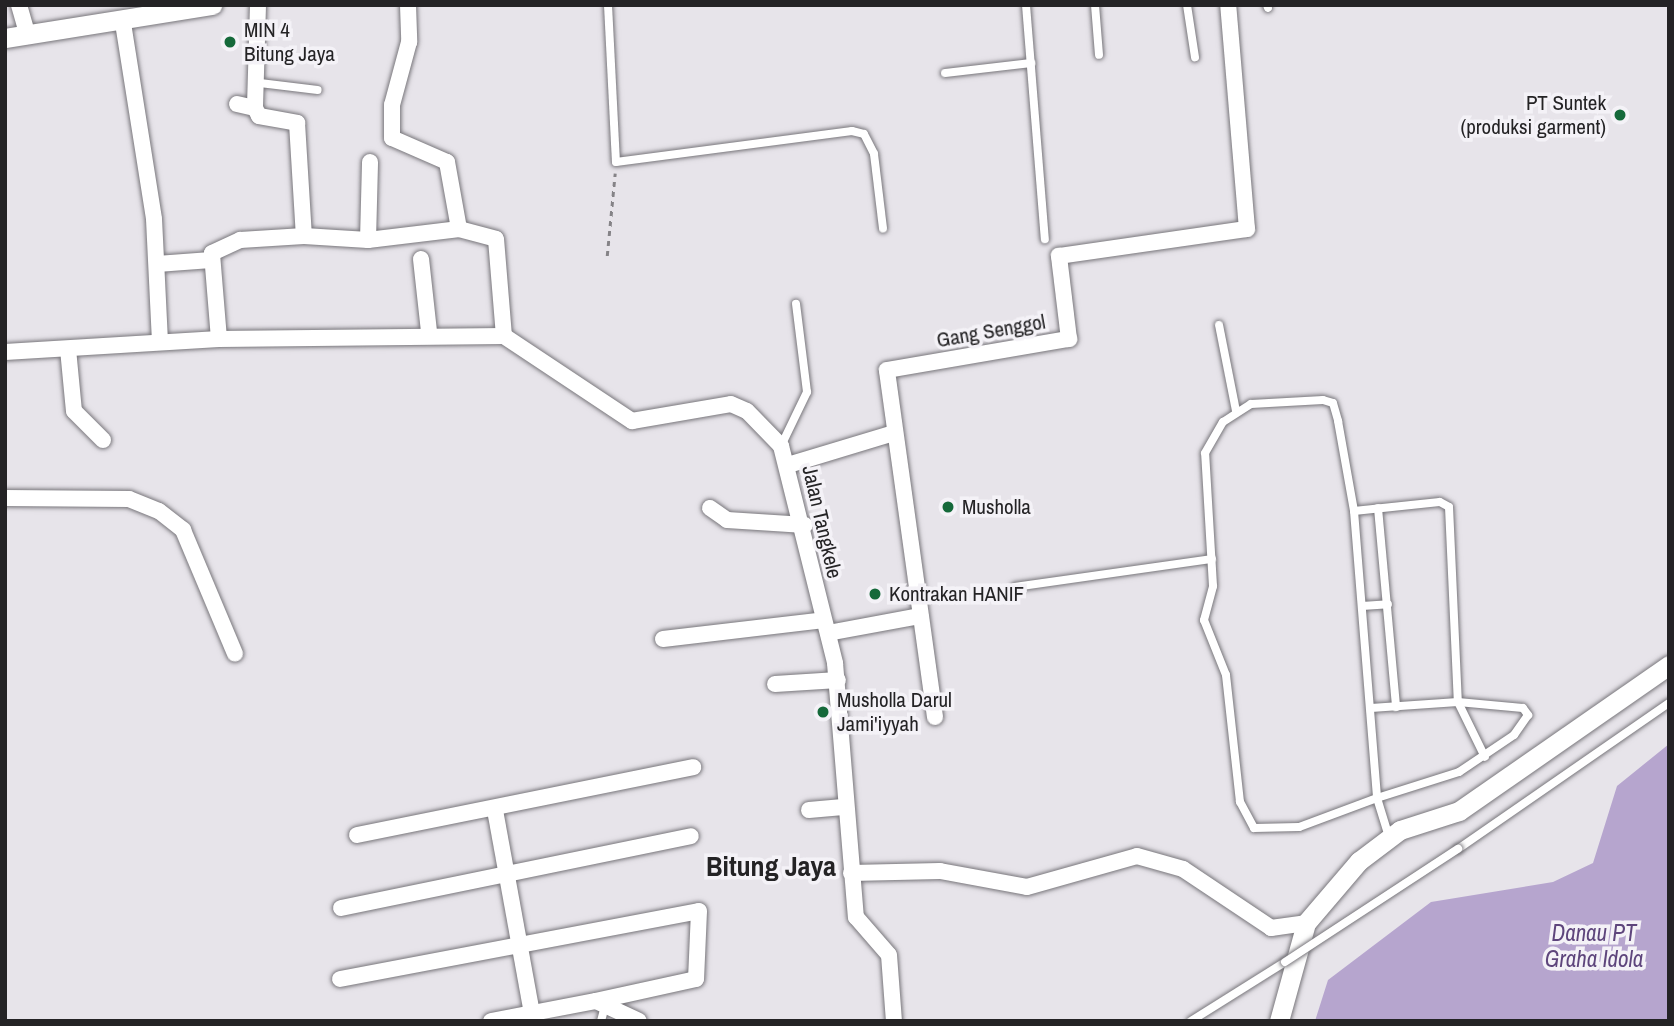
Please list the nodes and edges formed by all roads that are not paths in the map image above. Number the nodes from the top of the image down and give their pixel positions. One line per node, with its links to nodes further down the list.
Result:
1 (19, 5): 11 (street)
2 (258, 5): 17 (street)
3 (408, 5): 23 (street)
4 (608, 5): 22 (lane)
5 (1026, 5): 15 (lane)
6 (1095, 5): 13 (lane)
7 (1187, 5): 14 (lane)
8 (1228, 5): 39 (street, Gang Senggol)
9 (201, 6): 10 (street)
10 (123, 23): 11 (street); 29 (street)
11 (28, 36): 12 (street)
12 (5, 38)
13 (1099, 55)
14 (1195, 57)
15 (1031, 63): 16 (lane); 25 (lane)
16 (945, 73)
17 (260, 83): 18 (lane); 20 (street)
18 (318, 90)
19 (237, 104): 20 (street)
20 (255, 108): 24 (street)
21 (370, 162): 26 (street)
22 (883, 228)
23 (459, 229): 26 (street); 33 (street)
24 (304, 236): 26 (street); 28 (street)
25 (1045, 239)
26 (368, 240)
27 (421, 259): 32 (street)
28 (211, 260): 29 (street); 34 (street)
29 (157, 264): 35 (street)
30 (796, 304): 41 (lane)
31 (1219, 325): 38 (lane)
32 (429, 332): 33 (street); 34 (street)
33 (504, 336): 41 (street, Jalan Tangkele)
34 (219, 339): 35 (street)
35 (160, 342): 36 (street)
36 (68, 349): 37 (street); 40 (street)
37 (5, 352)
38 (1236, 411): 46 (lane); 48 (lane)
39 (894, 433): 42 (street); 52 (street, Gang Senggol)
40 (103, 440)
41 (781, 446): 42 (street, Jalan Tangkele)
42 (788, 465): 47 (street, Jalan Tangkele)
43 (5, 498): 55 (street)
44 (710, 508): 47 (street)
45 (1378, 508): 46 (lane); 50 (lane); 59 (lane)
46 (1354, 510): 51 (lane)
47 (805, 525): 53 (street, Jalan Tangkele)
48 (1212, 559): 49 (lane); 66 (lane)
49 (1015, 587)
50 (1388, 604): 51 (lane); 61 (lane)
51 (1362, 606): 62 (lane)
52 (920, 616): 53 (street); 63 (street, Gang Senggol)
53 (826, 626): 54 (street); 57 (street, Jalan Tangkele)
54 (663, 639)
55 (235, 654)
56 (1669, 665): 72 (street)
57 (838, 680): 58 (street); 67 (street, Jalan Tangkele)
58 (775, 684)
59 (1458, 702): 61 (lane); 64 (lane); 64 (lane)
60 (1669, 703): 84 (lane, bridge)
61 (1396, 706): 62 (lane)
62 (1371, 708): 66 (lane)
63 (935, 717)
64 (1485, 757): 66 (lane)
65 (693, 766): 68 (street)
66 (1377, 799): 72 (lane)
67 (846, 807): 69 (street); 73 (street, Jalan Tangkele)
68 (495, 810): 70 (street); 74 (street)
69 (809, 810)
70 (357, 835)
71 (691, 836): 74 (street)
72 (1389, 836): 76 (street)
73 (851, 873): 76 (street); 83 (street, Jalan Tangkele)
74 (508, 874): 75 (street); 77 (street)
75 (341, 908)
76 (1306, 923): 85 (street)
77 (521, 941): 78 (street); 79 (street); 80 (street)
78 (340, 978)
79 (601, 1009): 80 (street); 82 (street)
80 (533, 1013): 81 (street)
81 (491, 1021)
82 (639, 1021)
83 (894, 1021)
84 (1191, 1021)
85 (1279, 1021)

